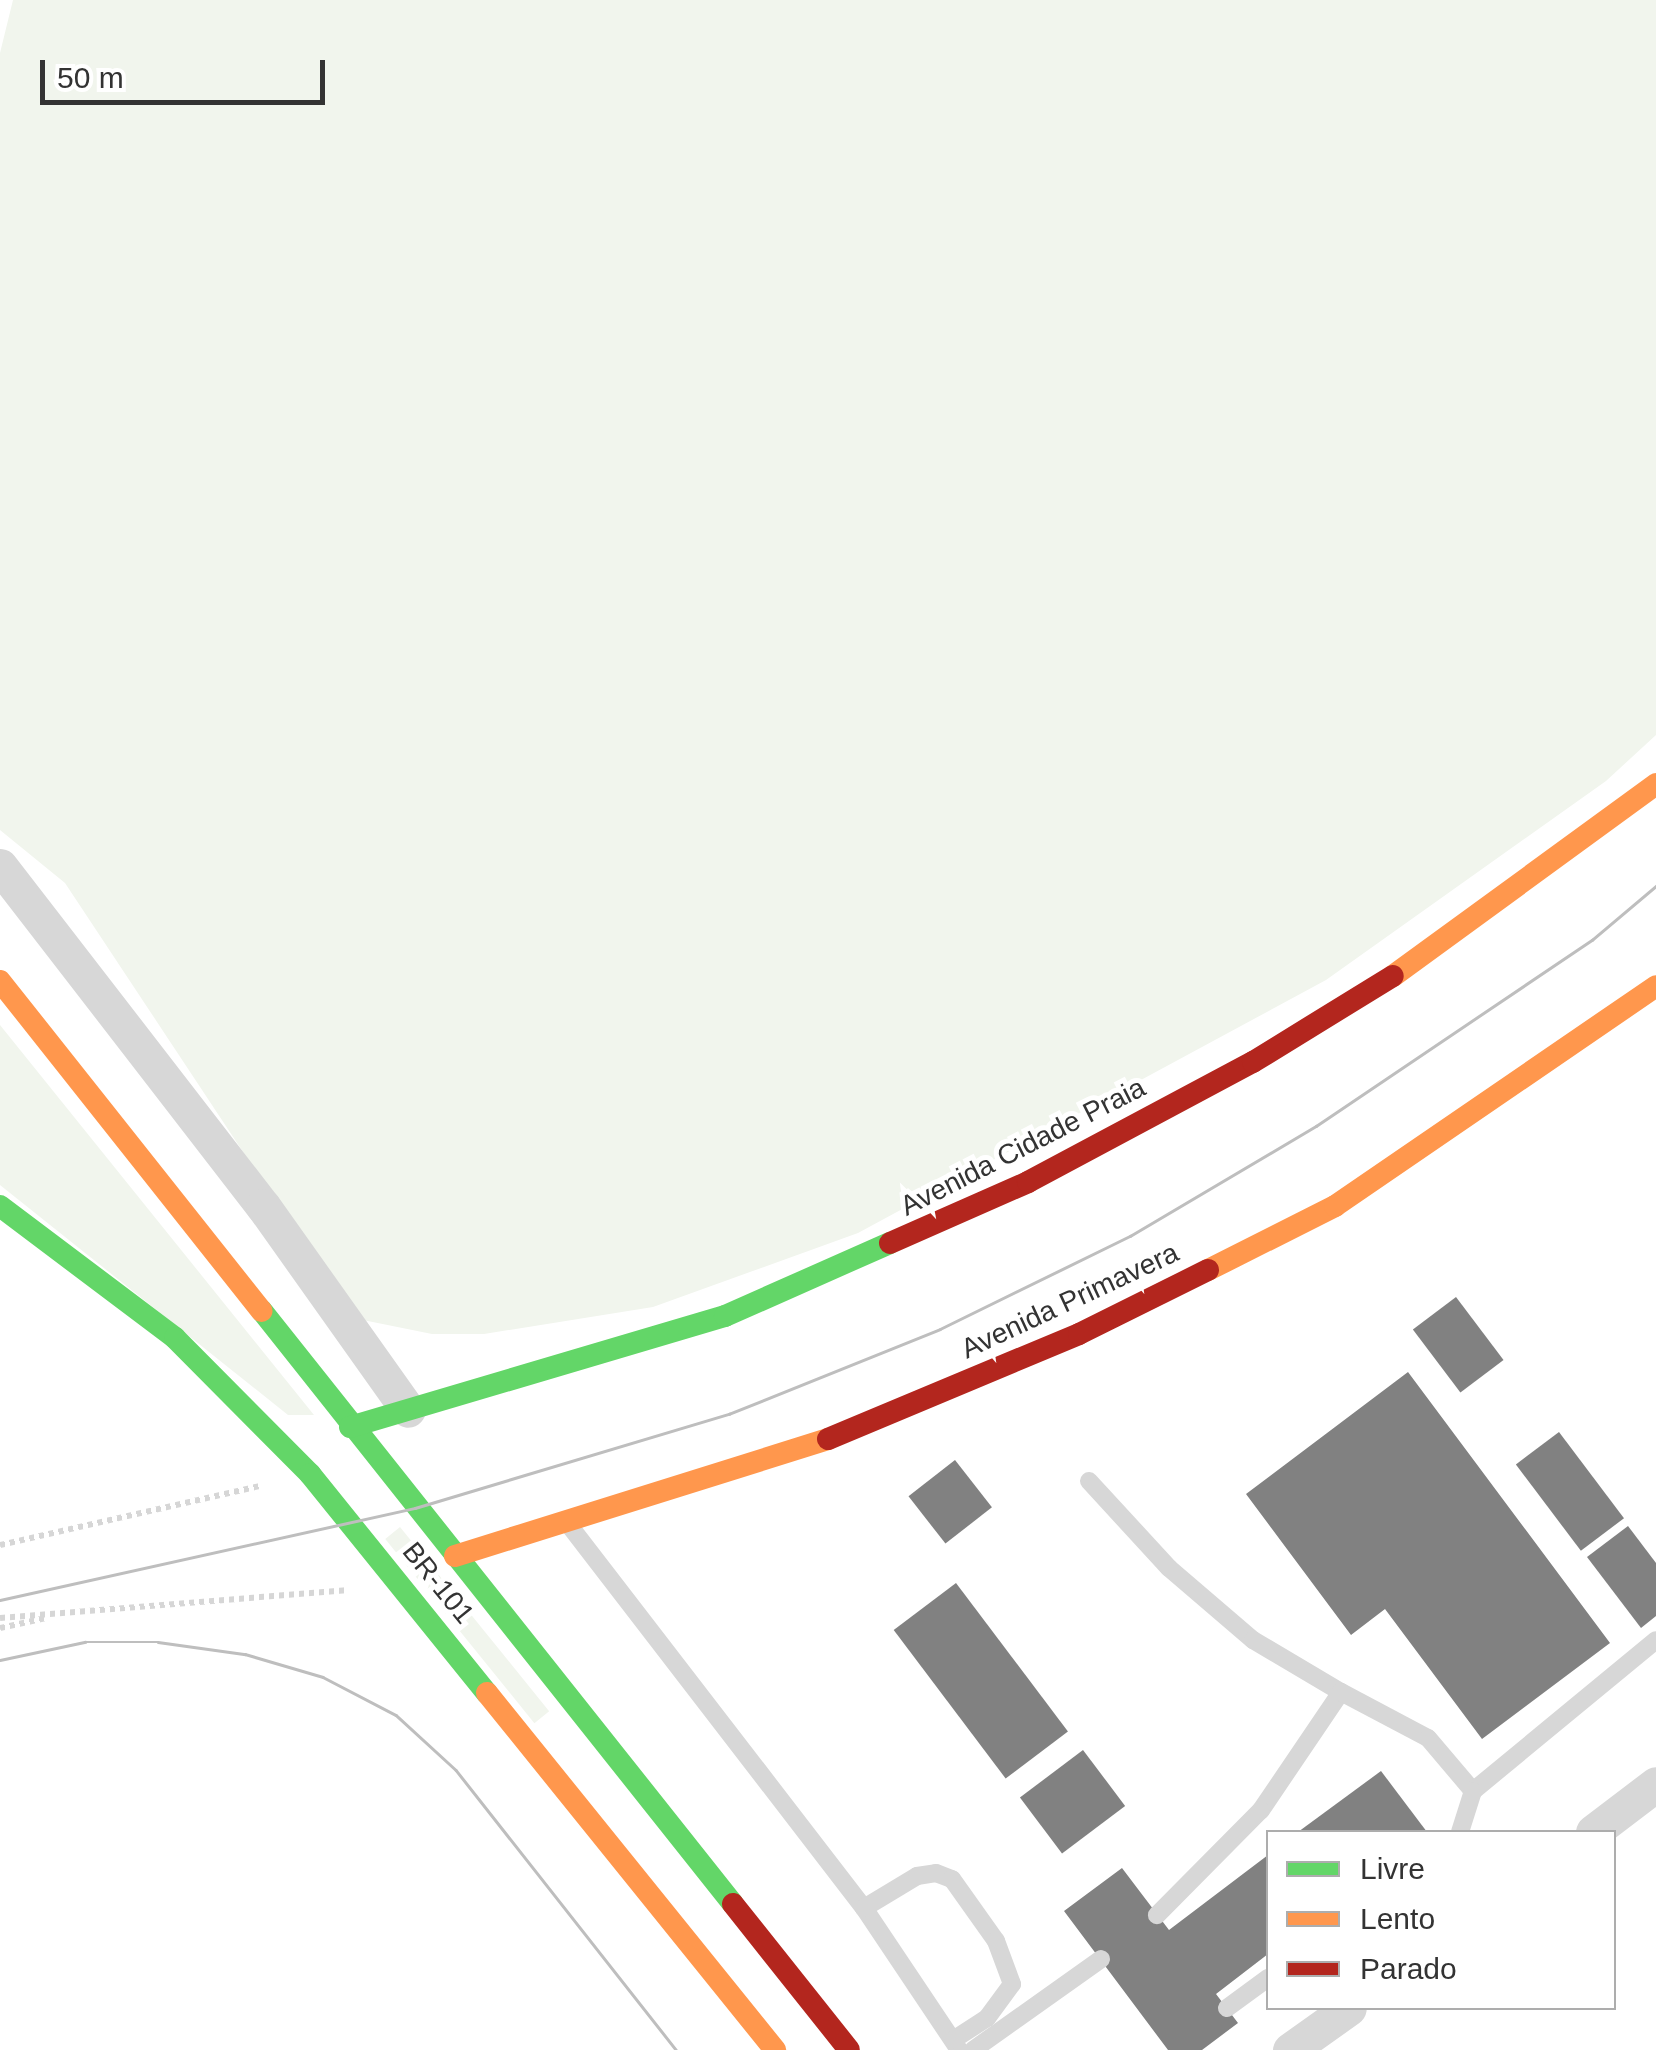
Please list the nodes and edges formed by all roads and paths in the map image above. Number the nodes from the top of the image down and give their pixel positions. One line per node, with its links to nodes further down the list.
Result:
1 (1656, 784): 6 (main road, Avenida Cidade Praia)
2 (0, 866): 6 (street)
3 (0, 981): 9 (main road, BR-101)
4 (1656, 986): 13 (main road, Avenida Primavera)
5 (0, 1206): 7 (main road, BR-101 / BR-101)
6 (408, 1410): 9 (main road, Avenida Cidade Praia)
7 (261, 1422): 8 (main road); 11 (main road, BR-101 / BR-101)
8 (294, 1427)
9 (350, 1428): 10 (main road, Avenida Cidade Praia); 15 (main road, BR-101)
10 (323, 1429)
11 (310, 1474): 14 (path); 16 (main road, BR-101 / BR-101)
12 (1090, 1481): 21 (lane)
13 (569, 1524): 15 (main road, Avenida Primavera); 26 (lane)
14 (0, 1545)
15 (455, 1556): 34 (main road, BR-101)
16 (402, 1587): 17 (path); 33 (main road, BR-101 / BR-101)
17 (77, 1611): 18 (path); 19 (path)
18 (0, 1618)
19 (0, 1628)
20 (1656, 1640): 23 (lane)
21 (1341, 1692): 23 (lane); 27 (lane)
22 (1656, 1784): 25 (street)
23 (1473, 1790): 24 (lane)
24 (1461, 1830)
25 (1596, 1830)
26 (864, 1908): 32 (lane); 32 (lane)
27 (1157, 1914)
28 (1100, 1959): 35 (lane)
29 (1266, 1979): 30 (lane)
30 (1226, 2008)
31 (1346, 2010): 36 (street)
32 (956, 2045)
33 (775, 2050)
34 (848, 2050)
35 (973, 2050)
36 (1290, 2050)

